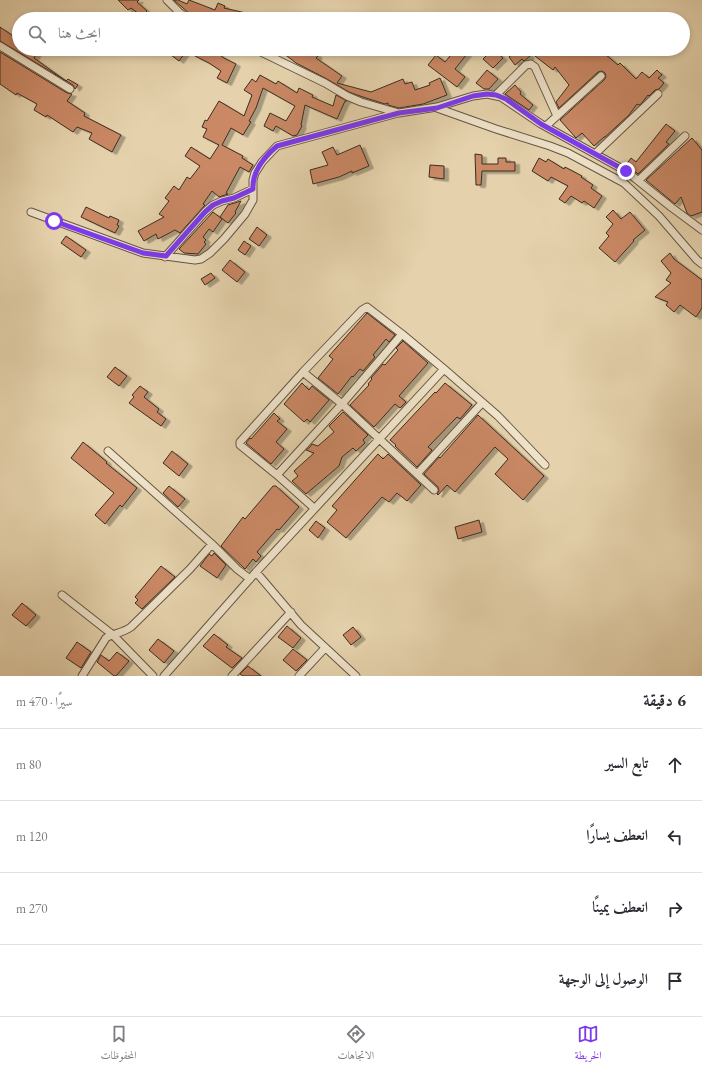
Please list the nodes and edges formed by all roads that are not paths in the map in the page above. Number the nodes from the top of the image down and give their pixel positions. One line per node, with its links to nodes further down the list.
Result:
1 (167, 0): 2 (street)
2 (179, 12)
3 (0, 46): 4 (street)
4 (12, 53)
5 (16, 56): 8 (street)
6 (269, 56): 12 (street)
7 (601, 76): 13 (street)
8 (70, 89)
9 (658, 94): 16 (street)
10 (496, 95): 11 (street); 13 (street); 14 (street)
11 (437, 108): 12 (street); 22 (street)
12 (399, 113): 18 (street)
13 (557, 116): 14 (street)
14 (546, 126): 16 (street)
15 (685, 136): 17 (street)
16 (596, 153): 17 (street)
17 (639, 180): 20 (street)
18 (253, 189): 21 (street); 21 (street)
19 (31, 212): 21 (street)
20 (702, 230)
21 (166, 256)
22 (702, 264)
23 (402, 334): 24 (street); 25 (street); 27 (street)
24 (444, 368): 26 (street); 28 (street)
25 (303, 372): 27 (street); 32 (street)
26 (482, 403): 30 (street); 31 (street)
27 (342, 404): 28 (street); 32 (street)
28 (379, 438): 31 (street); 34 (street)
29 (108, 451): 35 (street)
30 (546, 465)
31 (417, 474): 33 (street)
32 (277, 475): 34 (street)
33 (434, 490)
34 (314, 508): 36 (street)
35 (212, 544): 37 (street); 40 (street)
36 (256, 572): 37 (street); 39 (street)
37 (250, 579): 44 (street)
38 (62, 595): 40 (street)
39 (291, 612): 41 (street); 45 (street)
40 (113, 635): 42 (street); 43 (street)
41 (325, 648): 46 (street); 47 (street)
42 (82, 676)
43 (153, 676)
44 (164, 676)
45 (232, 676)
46 (299, 676)
47 (356, 676)

